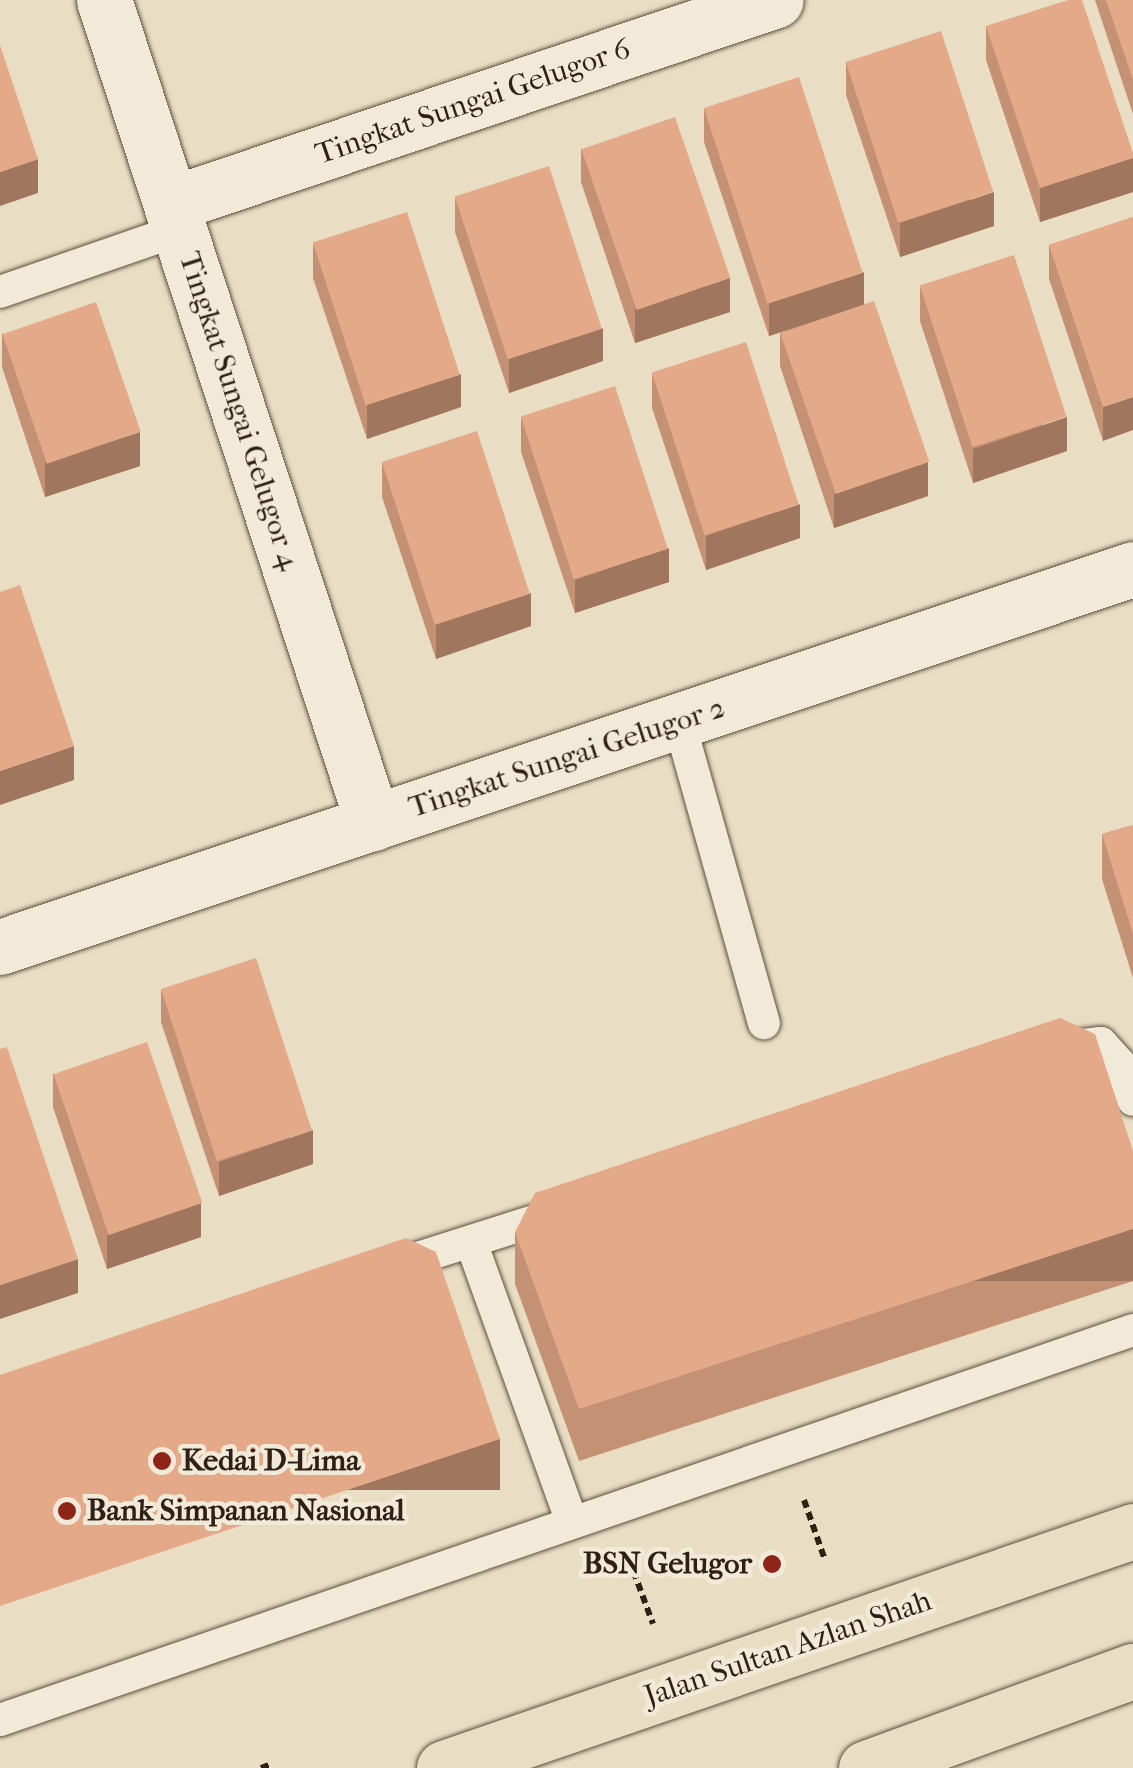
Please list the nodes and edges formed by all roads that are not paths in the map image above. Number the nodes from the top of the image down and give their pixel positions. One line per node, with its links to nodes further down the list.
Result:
1 (104, 0): 3 (street, Tingkat Sungai Gelugor 4)
2 (776, 0): 3 (street, Tingkat Sungai Gelugor 6)
3 (175, 217): 4 (lane); 7 (street, Tingkat Sungai Gelugor 4)
4 (0, 292)
5 (1133, 569): 6 (street, Tingkat Sungai Gelugor 2)
6 (679, 721): 7 (street, Tingkat Sungai Gelugor 2); 9 (lane)
7 (373, 823): 8 (street, Tingkat Sungai Gelugor 2)
8 (0, 947)
9 (764, 1023)
10 (1031, 1056): 11 (lane)
11 (1133, 1100)
12 (584, 1205): 13 (lane)
13 (472, 1242): 14 (lane); 16 (lane)
14 (358, 1276)
15 (1133, 1330): 16 (lane)
16 (572, 1522): 19 (lane)
17 (1133, 1531): 20 (highway, Jalan Sultan Azlan Shah)
18 (1133, 1671): 21 (highway)
19 (0, 1720)
20 (444, 1768)
21 (866, 1768)

